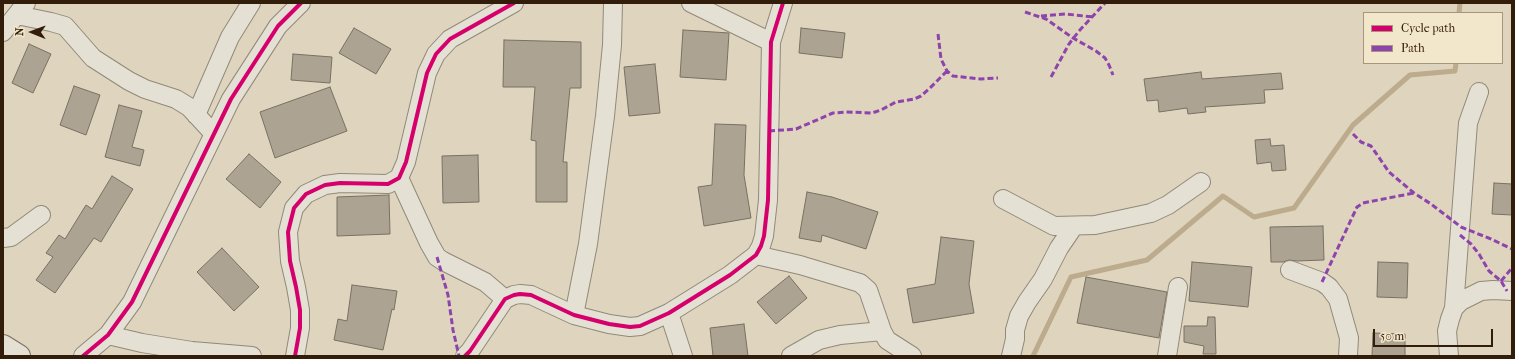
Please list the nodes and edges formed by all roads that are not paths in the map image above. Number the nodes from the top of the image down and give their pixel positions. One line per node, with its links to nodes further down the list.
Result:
1 (251, 3): 11 (street)
2 (301, 3): 12 (street)
3 (514, 3): 13 (street)
4 (613, 3): 26 (street)
5 (691, 3): 9 (street)
6 (783, 3): 9 (street)
7 (21, 9): 8 (street); 11 (street)
8 (3, 32)
9 (771, 42): 19 (street)
10 (1479, 92): 24 (street)
11 (196, 115): 12 (street)
12 (214, 134): 28 (street)
13 (399, 178): 23 (street); 33 (street)
14 (1201, 182): 17 (street)
15 (1003, 199): 17 (street)
16 (41, 215): 18 (street)
17 (1074, 226): 38 (street)
18 (3, 238)
19 (756, 255): 25 (street); 27 (street)
20 (1290, 270): 40 (street)
21 (1178, 287): 39 (street)
22 (1512, 291): 24 (street)
23 (505, 299): 26 (street); 34 (street)
24 (1454, 308): 41 (street)
25 (669, 313): 26 (street); 35 (street)
26 (574, 315)
27 (882, 331): 36 (street); 37 (street)
28 (108, 335): 31 (street); 32 (street)
29 (3, 346): 30 (street)
30 (19, 356)
31 (83, 356)
32 (252, 356)
33 (296, 356)
34 (465, 356)
35 (683, 356)
36 (791, 356)
37 (912, 356)
38 (1011, 356)
39 (1167, 356)
40 (1348, 356)
41 (1449, 356)

